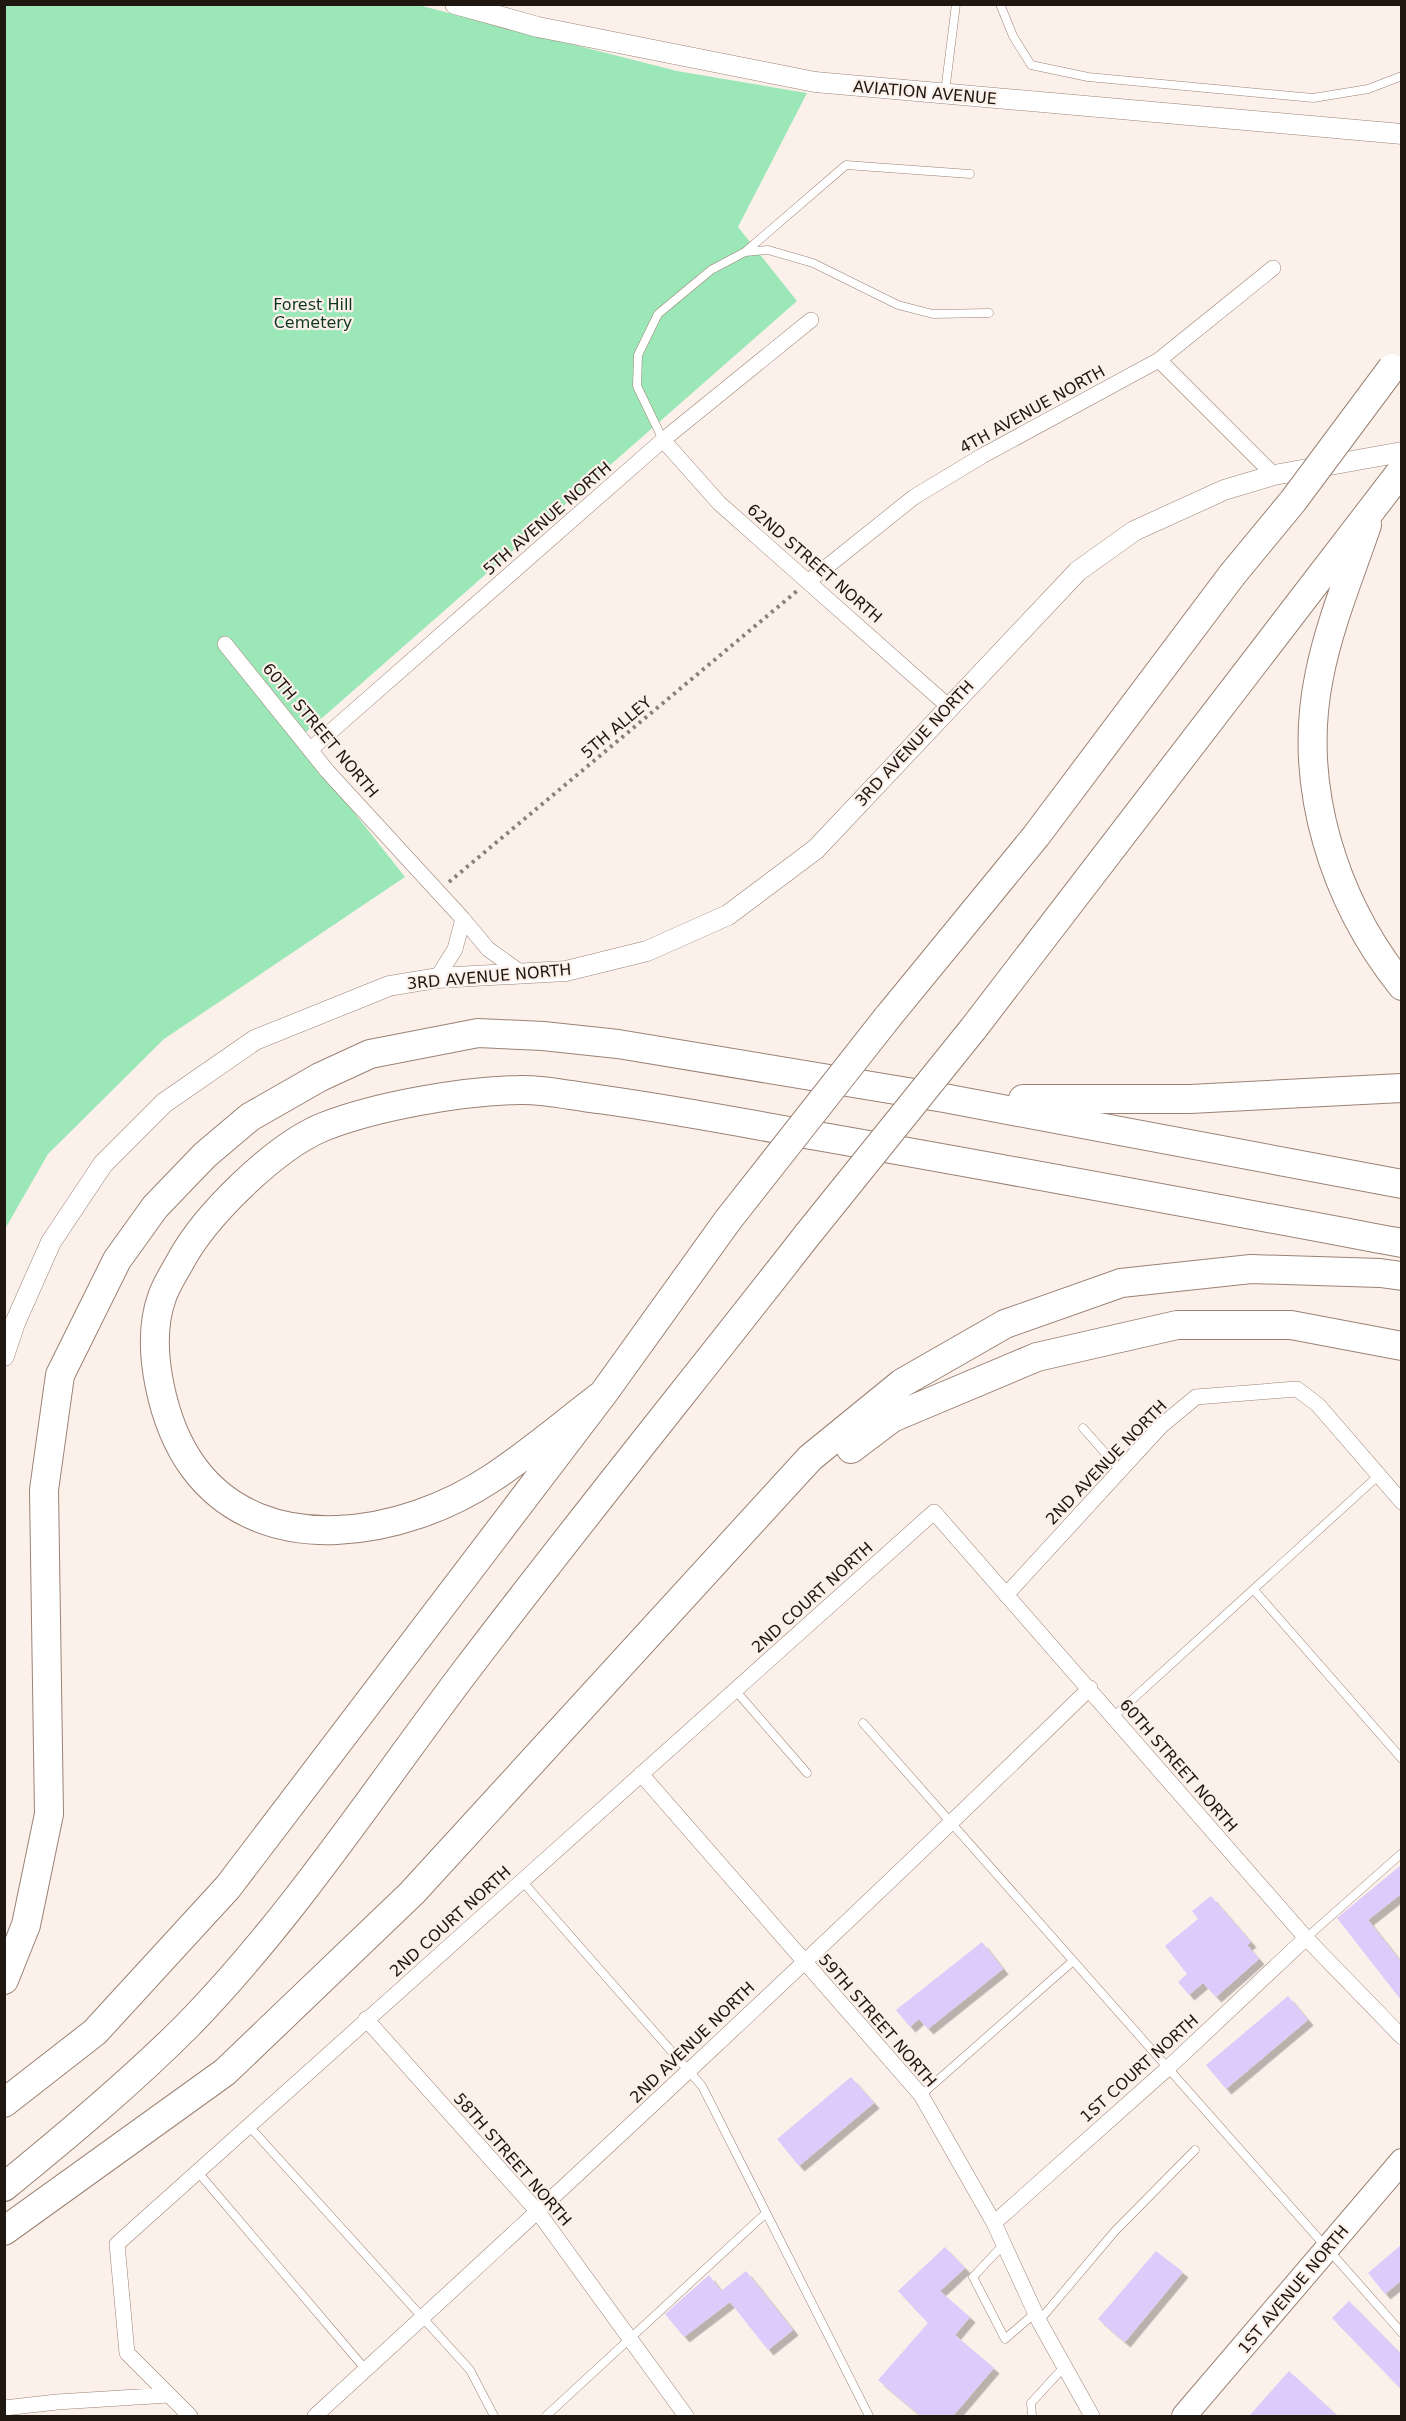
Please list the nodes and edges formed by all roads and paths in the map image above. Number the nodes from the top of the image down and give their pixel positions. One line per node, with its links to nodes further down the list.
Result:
1 (455, 4): 5 (street, AVIATION AVENUE)
2 (956, 4): 5 (lane)
3 (1000, 4): 4 (lane)
4 (1401, 76)
5 (945, 93): 6 (street, AVIATION AVENUE)
6 (1401, 134)
7 (970, 174): 8 (lane)
8 (745, 252): 10 (lane); 14 (lane)
9 (1273, 268): 12 (street, 4TH AVENUE NORTH)
10 (989, 313)
11 (811, 320): 14 (street, 5TH AVENUE NORTH)
12 (1159, 360): 17 (street); 19 (street, 4TH AVENUE NORTH)
13 (1397, 362): 35 (highway, bridge)
14 (663, 440): 19 (street, 62ND STREET NORTH); 22 (street, 5TH AVENUE NORTH)
15 (1401, 452): 17 (street, 3RD AVENUE NORTH)
16 (1401, 470): 18 (highway)
17 (1274, 475): 21 (street, 3RD AVENUE NORTH)
18 (1375, 502): 27 (highway); 68 (highway, bridge)
19 (809, 581): 21 (street, 62ND STREET NORTH); 23 (path, 5TH ALLEY)
20 (225, 644): 22 (street, 60TH STREET NORTH)
21 (948, 706): 25 (street, 3RD AVENUE NORTH)
22 (312, 748): 23 (street, 60TH STREET NORTH)
23 (439, 891): 24 (street, 60TH STREET NORTH)
24 (463, 919): 25 (street, 60TH STREET NORTH); 26 (street)
25 (520, 972): 26 (street, 3RD AVENUE NORTH)
26 (437, 978): 34 (street, 3RD AVENUE NORTH)
27 (1401, 986)
28 (1401, 1088): 29 (highway)
29 (944, 1098): 30 (highway); 57 (highway)
30 (1401, 1184)
31 (1401, 1243): 35 (highway)
32 (1401, 1276): 41 (highway)
33 (1401, 1346): 41 (highway)
34 (4, 1356)
35 (603, 1394): 63 (highway)
36 (1083, 1428): 37 (lane)
37 (1121, 1471): 38 (street, 2ND AVENUE NORTH); 43 (street, 2ND AVENUE NORTH)
38 (1378, 1476): 39 (street, 2ND AVENUE NORTH); 42 (lane)
39 (1401, 1502)
40 (934, 1512): 43 (street, 60TH STREET NORTH); 45 (street, 2ND COURT NORTH)
41 (751, 1524): 72 (highway)
42 (1254, 1590): 46 (lane); 48 (lane)
43 (1006, 1595): 44 (street, 60TH STREET NORTH)
44 (1090, 1688): 46 (street, 60TH STREET NORTH); 51 (street, 2ND AVENUE NORTH)
45 (735, 1690): 49 (lane); 50 (street, 2ND COURT NORTH)
46 (1113, 1717): 54 (street, 60TH STREET NORTH)
47 (863, 1723): 51 (lane)
48 (1401, 1759)
49 (807, 1773)
50 (641, 1774): 53 (street, 2ND COURT NORTH); 55 (street, 59TH STREET NORTH)
51 (952, 1823): 55 (street, 2ND AVENUE NORTH); 56 (lane)
52 (1401, 1853): 54 (lane)
53 (522, 1881): 58 (street, 2ND COURT NORTH); 61 (lane)
54 (1306, 1938): 59 (street, 60TH STREET NORTH); 60 (street, 1ST COURT NORTH)
55 (804, 1961): 61 (street, 2ND AVENUE NORTH); 62 (street, 59TH STREET NORTH)
56 (1073, 1961): 60 (lane); 62 (lane)
57 (4, 1980)
58 (366, 2019): 64 (street, 2ND COURT NORTH); 69 (street, 58TH STREET NORTH)
59 (1401, 2037)
60 (1168, 2068): 71 (street, 1ST COURT NORTH); 74 (lane)
61 (689, 2071): 69 (street, 2ND AVENUE NORTH); 70 (lane)
62 (921, 2095): 71 (street, 59TH STREET NORTH)
63 (4, 2103)
64 (248, 2125): 67 (street, 2ND COURT NORTH); 76 (lane)
65 (1195, 2150): 75 (lane)
66 (1401, 2161): 74 (main road, 1ST AVENUE NORTH)
67 (197, 2171): 80 (lane); 81 (street, 2ND COURT NORTH)
68 (4, 2187)
69 (538, 2212): 76 (street, 2ND AVENUE NORTH); 78 (street, 58TH STREET NORTH)
70 (766, 2213): 78 (lane); 88 (lane)
71 (994, 2223): 73 (street, 59TH STREET NORTH)
72 (4, 2230)
73 (1004, 2244): 75 (street, 59TH STREET NORTH); 75 (lane)
74 (1327, 2249): 77 (lane); 91 (main road, 1ST AVENUE NORTH)
75 (1037, 2317): 79 (street, 59TH STREET NORTH)
76 (422, 2318): 80 (street, 2ND AVENUE NORTH); 85 (lane)
77 (1401, 2333)
78 (630, 2338): 86 (lane); 87 (street, 58TH STREET NORTH)
79 (1064, 2367): 89 (lane); 90 (street, 59TH STREET NORTH)
80 (366, 2370): 84 (street, 2ND AVENUE NORTH)
81 (169, 2395): 82 (street); 83 (street)
82 (4, 2408)
83 (190, 2416)
84 (315, 2416)
85 (494, 2416)
86 (546, 2416)
87 (686, 2416)
88 (869, 2416)
89 (1032, 2416)
90 (1092, 2416)
91 (1184, 2416)

